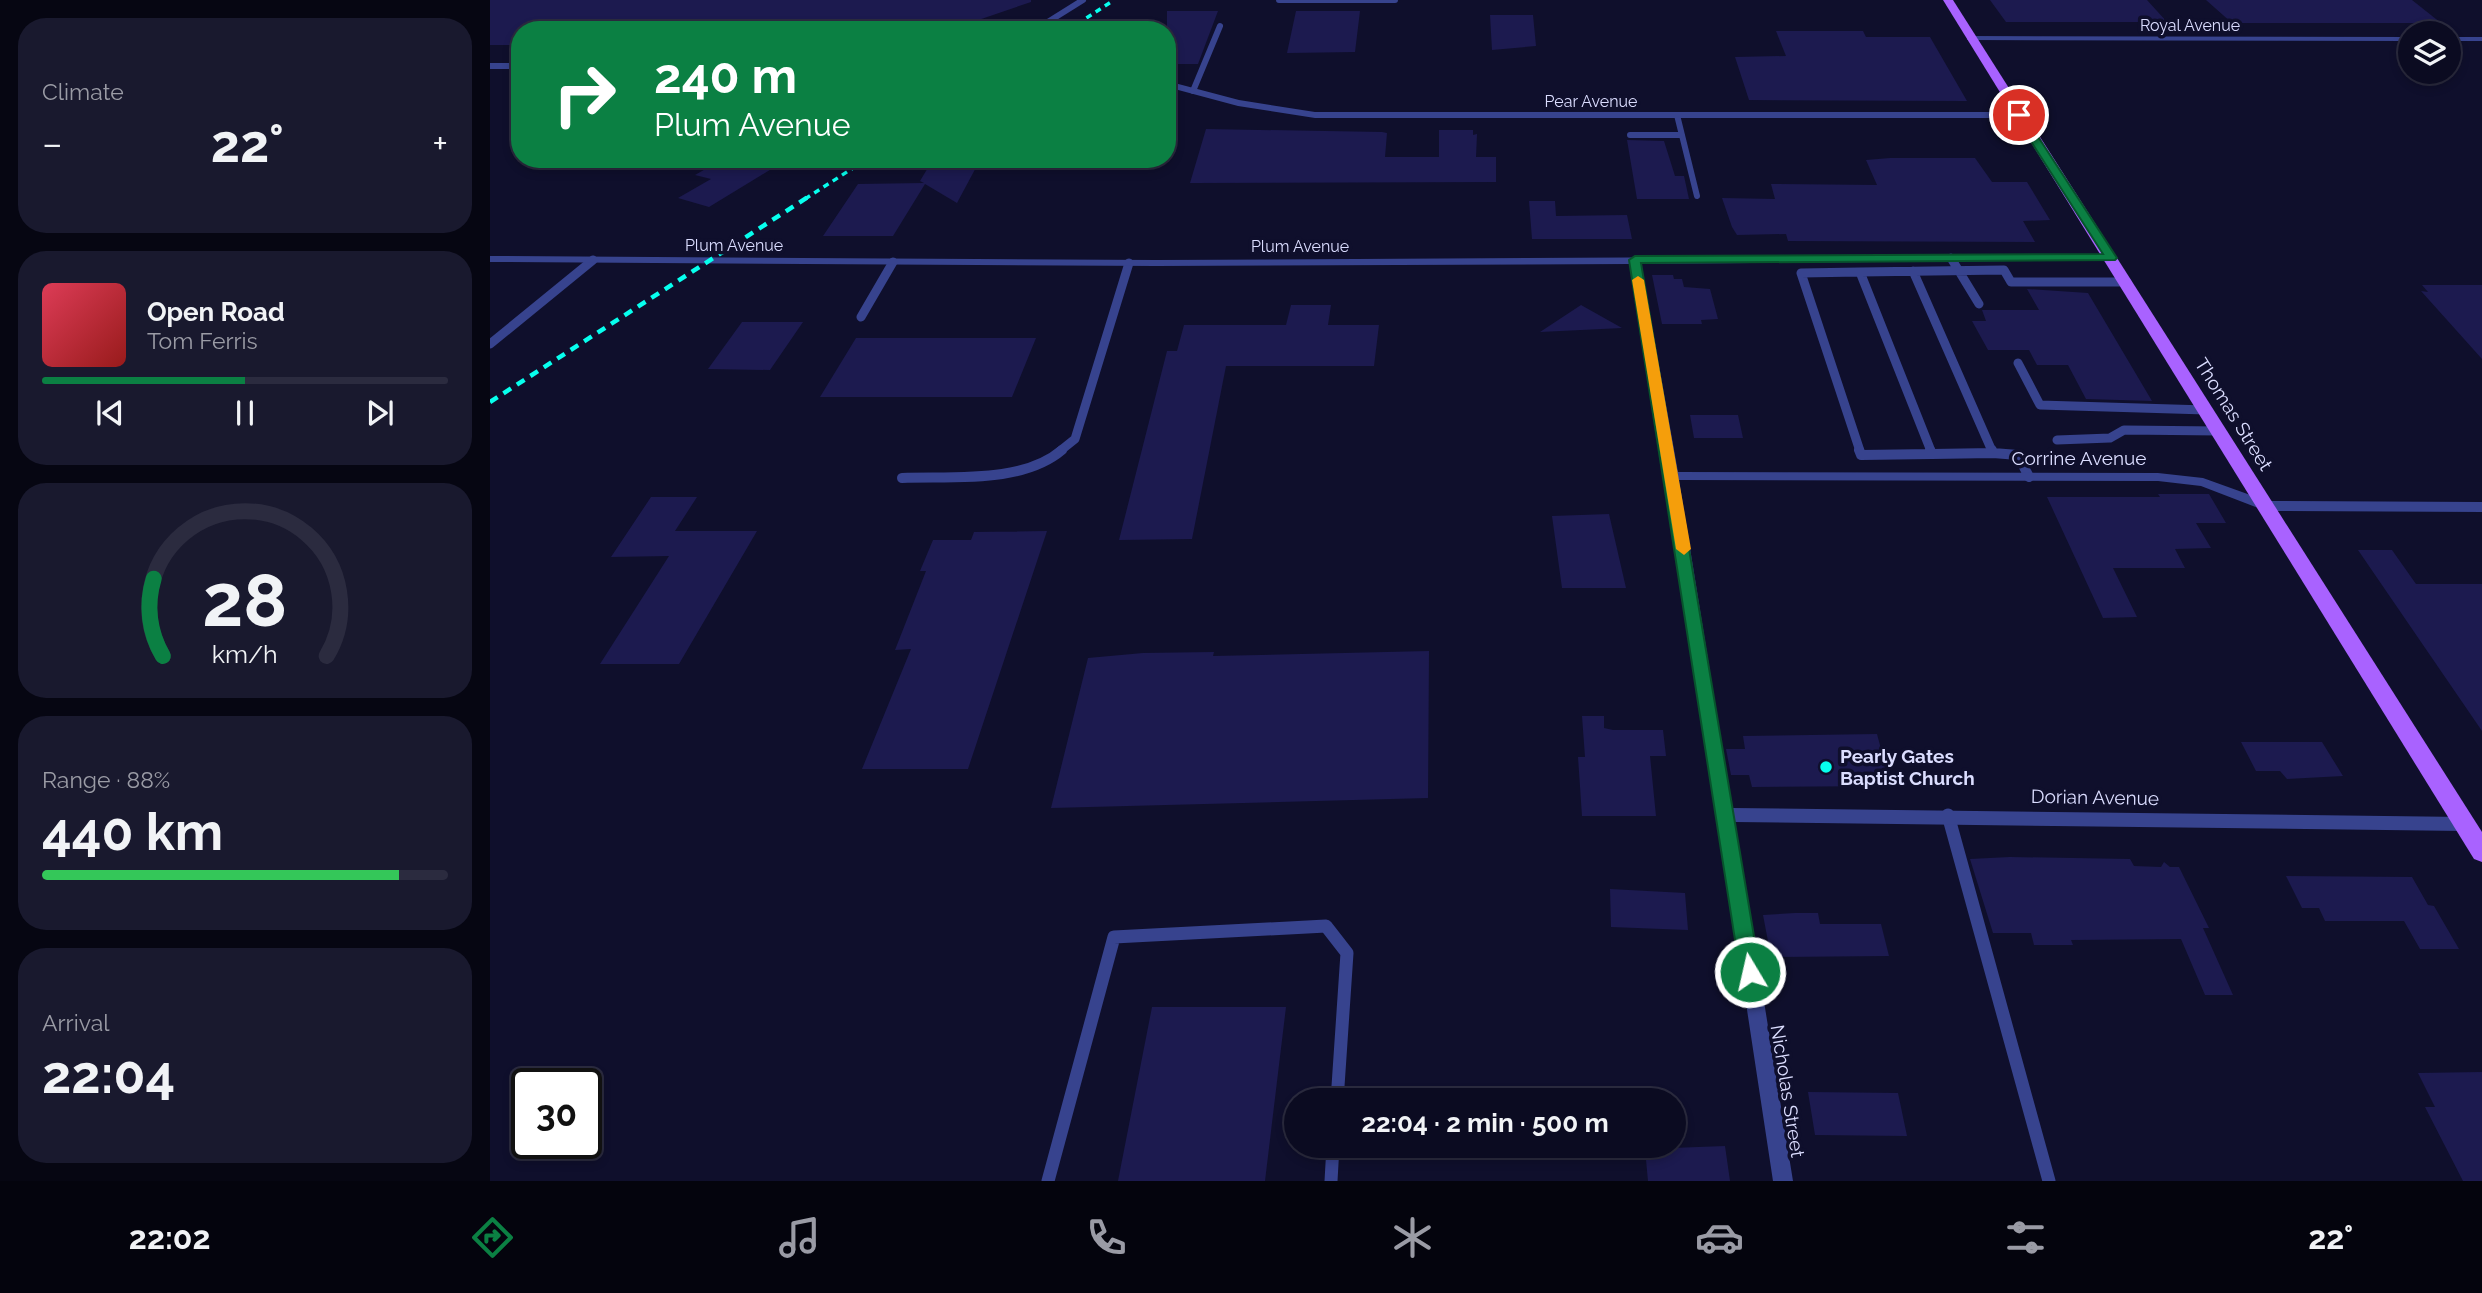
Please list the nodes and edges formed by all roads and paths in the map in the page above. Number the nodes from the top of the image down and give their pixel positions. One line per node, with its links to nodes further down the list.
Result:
1 (1083, 0): 5 (lane)
2 (1279, 0): 3 (lane)
3 (1395, 0)
4 (1948, 0): 7 (main road, Thomas Street)
5 (1049, 21)
6 (1220, 26): 14 (lane)
7 (1970, 38): 8 (street, Royal Avenue); 16 (main road, Thomas Street)
8 (2398, 39)
9 (2461, 39): 10 (street)
10 (2482, 39)
11 (490, 66): 12 (street)
12 (511, 66)
13 (1176, 86): 14 (street, Pear Avenue)
14 (1193, 91): 15 (street, Pear Avenue)
15 (1676, 115): 16 (street, Pear Avenue); 18 (lane)
16 (2019, 115): 21 (main road, Thomas Street)
17 (1630, 135): 18 (lane)
18 (1681, 135): 19 (lane)
19 (1697, 196)
20 (1951, 258): 21 (street, Plum Avenue); 24 (street, Plum Avenue); 28 (lane)
21 (2111, 258): 30 (main road, Thomas Street)
22 (490, 259): 23 (street, Plum Avenue)
23 (593, 260): 25 (street, Plum Avenue); 33 (lane)
24 (1635, 260): 26 (street, Plum Avenue); 40 (street, Nicholas Street)
25 (893, 262): 26 (street, Plum Avenue); 32 (lane)
26 (1129, 263): 42 (lane)
27 (1913, 271): 28 (lane); 29 (lane); 38 (lane)
28 (1959, 271): 30 (lane); 31 (lane)
29 (1860, 272): 39 (lane); 39 (lane)
30 (2127, 282): 35 (main road, Thomas Street)
31 (1979, 304)
32 (861, 317)
33 (490, 344)
34 (2018, 363): 35 (lane)
35 (2206, 410): 36 (main road, Thomas Street)
36 (2219, 430): 37 (lane); 43 (main road, Thomas Street)
37 (2057, 440)
38 (1993, 453): 39 (lane); 41 (lane)
39 (1932, 454)
40 (1672, 476): 41 (street, Corrine Avenue); 45 (street, Nicholas Street)
41 (2029, 477): 43 (street, Corrine Avenue)
42 (902, 478)
43 (2266, 506): 44 (street, Corrine Avenue); 47 (main road, Thomas Street)
44 (2482, 507)
45 (1725, 815): 46 (street, Dorian Avenue); 53 (street, Nicholas Street)
46 (1948, 816): 47 (street, Dorian Avenue); 54 (lane)
47 (2464, 824): 48 (main road, Thomas Street)
48 (2482, 852)
49 (1338, 1088): 51 (lane)
50 (1332, 1158): 52 (lane)
51 (1048, 1181)
52 (1331, 1181)
53 (1783, 1181)
54 (2049, 1181)

